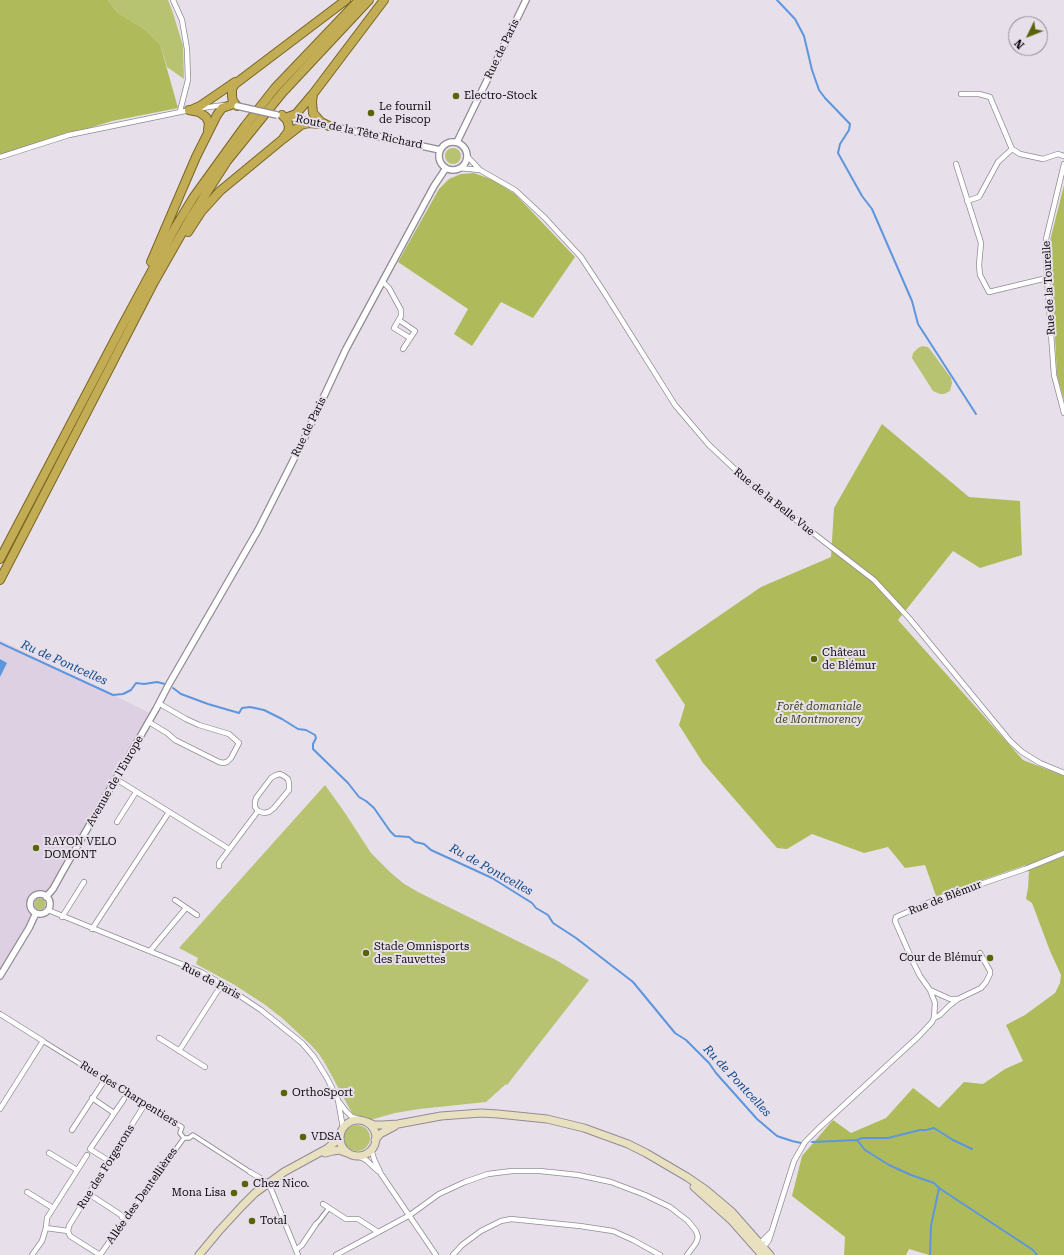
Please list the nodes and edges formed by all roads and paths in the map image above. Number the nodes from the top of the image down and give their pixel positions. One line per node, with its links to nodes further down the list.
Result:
1 (173, 0): 11 (street)
2 (346, 0): 7 (highway)
3 (359, 0): 32 (highway)
4 (369, 0): 30 (highway)
5 (384, 0): 8 (highway)
6 (526, 0): 17 (street, Rue de Paris)
7 (239, 79): 10 (highway); 11 (highway)
8 (313, 94): 12 (highway); 14 (highway)
9 (961, 94): 18 (street)
10 (234, 105): 11 (street); 12 (street, Route de la Tête Richard, bridge); 15 (highway)
11 (187, 110): 15 (highway); 22 (street)
12 (283, 116): 13 (street, Route de la Tête Richard); 16 (highway)
13 (320, 124): 14 (street, Route de la Tête Richard); 16 (highway)
14 (329, 126): 19 (street, Route de la Tête Richard)
15 (206, 137): 32 (highway)
16 (283, 139): 30 (highway)
17 (457, 142): 19 (street); 20 (street)
18 (1012, 149): 21 (street); 28 (street)
19 (440, 150): 25 (street)
20 (467, 156): 26 (street); 27 (street, Rue de la Belle Vue)
21 (1064, 156)
22 (0, 157)
23 (956, 164): 28 (street)
24 (1064, 164): 29 (street, Rue de la Tourelle)
25 (446, 168): 26 (street); 31 (street, Rue de Paris)
26 (459, 168): 27 (street, Rue de la Belle Vue)
27 (480, 170): 42 (street, Rue de la Belle Vue)
28 (967, 201): 29 (street)
29 (1047, 278): 36 (street, Rue de la Tourelle)
30 (154, 282): 38 (highway)
31 (383, 282): 33 (street); 39 (street, Rue de Paris)
32 (126, 319): 37 (highway)
33 (399, 320): 34 (street); 34 (street)
34 (410, 338): 35 (street)
35 (403, 349)
36 (1064, 413)
37 (0, 559)
38 (0, 580)
39 (169, 684): 40 (street, Avenue de l'Europe)
40 (160, 704): 41 (street, Avenue de l'Europe); 41 (street)
41 (149, 722): 43 (street, Avenue de l'Europe)
42 (1064, 773)
43 (116, 779): 44 (street); 52 (street, Avenue de l'Europe)
44 (136, 792): 46 (street); 47 (street)
45 (258, 811): 45 (street); 48 (street)
46 (169, 812): 48 (street); 59 (street)
47 (118, 822)
48 (229, 849): 50 (street)
49 (1064, 853): 64 (street, Rue de Blémur)
50 (219, 866)
51 (84, 882): 58 (street)
52 (46, 897): 55 (street); 56 (street)
53 (175, 900): 54 (street)
54 (186, 908): 57 (street); 60 (street)
55 (48, 910): 56 (street); 58 (street, Rue de Paris)
56 (36, 913): 62 (street)
57 (197, 915)
58 (62, 917): 59 (street, Rue de Paris)
59 (92, 929): 60 (street, Rue de Paris)
60 (150, 951): 63 (street, Rue de Paris)
61 (980, 953): 65 (street)
62 (0, 976)
63 (222, 984): 70 (street); 75 (street, Rue de Paris)
64 (930, 990): 65 (street); 67 (street, Rue de Blémur)
65 (958, 1000): 67 (street)
66 (0, 1014): 69 (street, Rue des Charpentiers)
67 (934, 1018): 105 (street)
68 (159, 1038): 70 (street)
69 (43, 1041): 76 (street, Rue des Charpentiers); 77 (street)
70 (179, 1051): 71 (street)
71 (205, 1067)
72 (102, 1084): 73 (street)
73 (92, 1098): 78 (street); 81 (street)
74 (124, 1099): 78 (street)
75 (338, 1100): 79 (street, Rue de Paris); 82 (street, Rue de Paris)
76 (145, 1104): 83 (street, Rue des Charpentiers); 89 (street, Rue des Forgerons)
77 (0, 1110)
78 (114, 1113): 89 (street)
79 (364, 1121): 80 (main road); 82 (main road); 84 (main road)
80 (398, 1124): 84 (main road); 105 (main road)
81 (72, 1130)
82 (342, 1130): 87 (main road); 93 (main road)
83 (184, 1138): 91 (street, Rue des Charpentiers); 100 (street, Allée des Dentellières)
84 (376, 1140): 85 (main road)
85 (372, 1149): 87 (main road); 92 (street)
86 (49, 1153): 90 (street)
87 (353, 1154): 92 (street); 93 (main road)
88 (87, 1155): 90 (street)
89 (109, 1161): 95 (street, Rue des Forgerons)
90 (77, 1170): 97 (street)
91 (250, 1172): 93 (street, Rue des Charpentiers)
92 (381, 1174): 99 (street)
93 (269, 1185): 106 (street); 109 (main road)
94 (27, 1192): 97 (street)
95 (89, 1194): 100 (street); 103 (street, Rue des Forgerons)
96 (323, 1204): 98 (street)
97 (53, 1208): 102 (street)
98 (329, 1208): 101 (street); 104 (street)
99 (410, 1215): 104 (street); 111 (street); 114 (street)
100 (124, 1221): 108 (street, Allée des Dentellières)
101 (316, 1224): 106 (street)
102 (46, 1228): 103 (street); 107 (street)
103 (68, 1231): 108 (street)
104 (378, 1232): 110 (street)
105 (760, 1249): 115 (main road)
106 (296, 1253)
107 (32, 1255)
108 (100, 1255)
109 (199, 1255)
110 (336, 1255)
111 (436, 1255)
112 (453, 1255): 113 (street)
113 (660, 1255)
114 (687, 1255)
115 (770, 1255)

